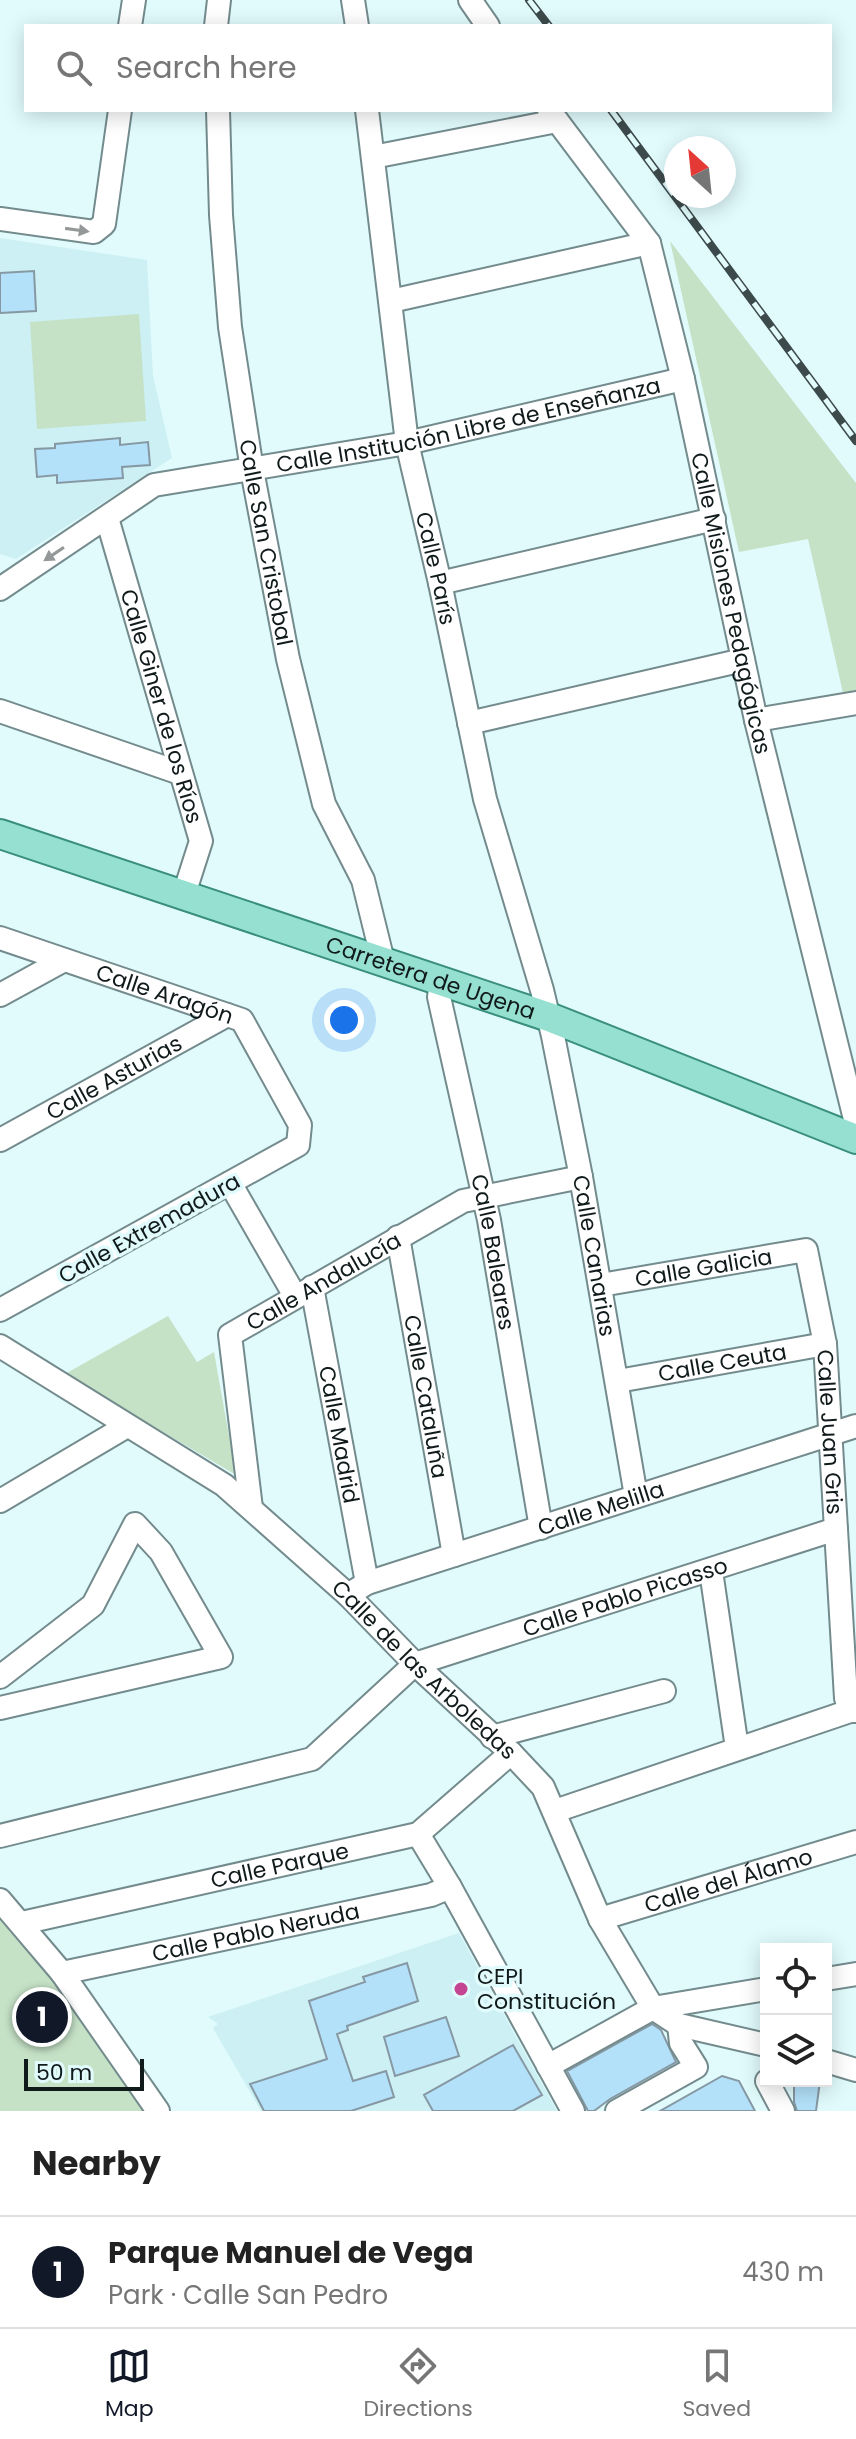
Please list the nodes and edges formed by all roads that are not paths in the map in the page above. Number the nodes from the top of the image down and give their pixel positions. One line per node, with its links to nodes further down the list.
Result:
1 (134, 0): 5 (street)
2 (219, 0): 6 (street)
3 (353, 0): 7 (street)
4 (470, 0): 8 (street)
5 (130, 24)
6 (216, 24)
7 (357, 24)
8 (487, 24)
9 (120, 112): 14 (street, one-way to 9)
10 (218, 112): 19 (street, Calle San Cristobal)
11 (367, 112): 13 (street, Calle París)
12 (553, 115): 13 (street); 15 (street, Calle Misiones Pedagógicas)
13 (373, 157): 16 (street, Calle París)
14 (0, 219)
15 (649, 243): 16 (street); 17 (street, Calle Misiones Pedagógicas)
16 (391, 301): 18 (street, Calle París)
17 (683, 379): 18 (street, Calle Institución Libre de Enseñanza); 21 (street, Calle Misiones Pedagógicas)
18 (407, 443): 19 (street, Calle Institución Libre de Enseñanza); 22 (street, Calle París)
19 (252, 470): 20 (street, Calle Institución Libre de Enseñanza); 34 (street, Calle San Cristobal)
20 (107, 518): 23 (street, Calle Institución Libre de Enseñanza, one-way to 23); 29 (street, Calle Giner de los Ríos)
21 (714, 519): 22 (street); 24 (street, Calle Misiones Pedagógicas)
22 (440, 583): 28 (street, Calle París)
23 (0, 589)
24 (743, 660): 27 (street, Calle Misiones Pedagógicas); 28 (street)
25 (856, 703): 27 (street)
26 (0, 711): 29 (street)
27 (756, 720): 39 (street, Calle Misiones Pedagógicas)
28 (469, 723): 38 (street, Calle París)
29 (180, 773): 31 (street, Calle Giner de los Ríos)
30 (0, 834): 31 (main road, Carretera de Ugena)
31 (184, 894): 34 (main road, Carretera de Ugena)
32 (0, 938): 33 (street, Calle Aragón)
33 (64, 960): 36 (street); 37 (street, Calle Aragón)
34 (383, 961): 35 (main road, Carretera de Ugena)
35 (441, 980): 38 (main road, Carretera de Ugena); 45 (street, Calle Baleares)
36 (0, 995)
37 (227, 1015): 41 (street, Calle Asturias); 42 (street, Calle Aragón)
38 (549, 1017): 40 (main road, Carretera de Ugena); 43 (street, Calle Canarias)
39 (856, 1123)
40 (856, 1139)
41 (0, 1140)
42 (298, 1145): 44 (street, Calle Extremadura)
43 (581, 1177): 45 (street, Calle Andalucía); 48 (street, Calle Canarias)
44 (230, 1183): 49 (street, Calle Madrid); 50 (street, Calle Extremadura)
45 (484, 1195): 46 (street, Calle Andalucía); 60 (street, Calle Baleares)
46 (398, 1237): 49 (street, Calle Andalucía); 62 (street, Calle Cataluña)
47 (806, 1250): 48 (street, Calle Galicia); 51 (street, Calle Juan Gris)
48 (601, 1285): 53 (street, Calle Canarias)
49 (304, 1292): 59 (street, Calle Andalucía); 64 (street, Calle Madrid)
50 (0, 1310)
51 (825, 1344): 53 (street, Calle Ceuta); 56 (street, Calle Juan Gris)
52 (0, 1346): 54 (street, Calle de las Arboledas)
53 (618, 1381): 57 (street, Calle Canarias)
54 (127, 1426): 58 (street); 59 (street, Calle de las Arboledas)
55 (856, 1426): 56 (street, Calle Melilla)
56 (831, 1435): 57 (street, Calle Melilla); 61 (street, Calle Juan Gris)
57 (636, 1496): 60 (street, Calle Melilla)
58 (0, 1501)
59 (251, 1508): 65 (street, Calle de las Arboledas)
60 (541, 1528): 62 (street, Calle Melilla)
61 (836, 1529): 63 (street, Calle Pablo Picasso); 70 (street, Calle Juan Gris)
62 (454, 1555): 64 (street, Calle Melilla)
63 (711, 1571): 66 (street, Calle Pablo Picasso); 72 (street)
64 (367, 1583): 65 (street, Calle Melilla)
65 (348, 1595): 66 (street, Calle de las Arboledas)
66 (415, 1664): 71 (street, Calle de las Arboledas); 76 (street)
67 (0, 1677): 69 (street)
68 (664, 1691): 71 (street)
69 (0, 1708)
70 (853, 1711): 72 (street)
71 (492, 1737): 73 (street, Calle de las Arboledas)
72 (737, 1748): 74 (street)
73 (511, 1753): 74 (street, Calle de las Arboledas); 75 (street, Calle Parque)
74 (555, 1811): 80 (street, Calle de las Arboledas)
75 (418, 1834): 78 (street); 81 (street, Calle Parque)
76 (0, 1836)
77 (856, 1842): 80 (street, Calle del Álamo)
78 (450, 1887): 82 (street, Calle Pablo Neruda); 90 (street)
79 (0, 1900): 81 (street)
80 (600, 1919): 86 (street, Calle de las Arboledas)
81 (22, 1923): 82 (street)
82 (62, 1973): 93 (street)
83 (856, 1974): 84 (street)
84 (832, 1978)
85 (760, 1990): 86 (street)
86 (653, 2008): 87 (street, Calle de las Arboledas); 90 (street)
87 (679, 2025): 88 (street, Calle de las Arboledas); 95 (street)
88 (760, 2045)
89 (832, 2063): 91 (street)
90 (548, 2066): 94 (street)
91 (856, 2070)
92 (770, 2087): 96 (street)
93 (158, 2111)
94 (573, 2111)
95 (617, 2111)
96 (783, 2111)

